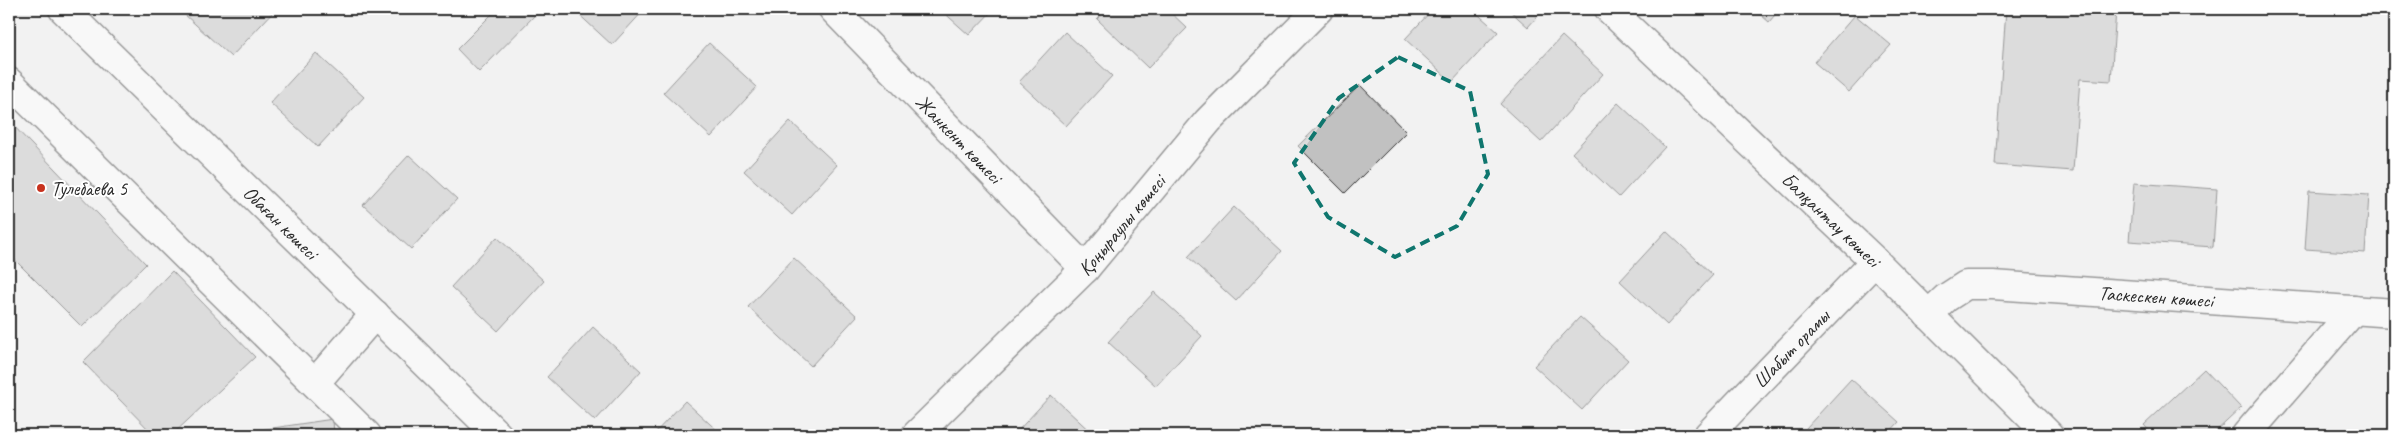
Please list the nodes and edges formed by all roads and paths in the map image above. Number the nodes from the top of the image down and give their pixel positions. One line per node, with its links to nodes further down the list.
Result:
1 (63, 9): 10 (street, Обаған көшесі)
2 (833, 9): 7 (street, Жанкент көшесі)
3 (1319, 9): 7 (street, Қоңыраулы көшесі)
4 (1609, 9): 6 (street, Балқантау көшесі)
5 (9, 82): 12 (street)
6 (1875, 261): 11 (street, Балқантау көшесі); 16 (street, Шабыт орамы)
7 (1085, 270): 15 (street, Қоңыраулы көшесі)
8 (2354, 310): 9 (street, Таскескен көшесі); 11 (street, Таскескен көшесі); 18 (street)
9 (2394, 313)
10 (375, 314): 12 (street); 14 (street, Обаған көшесі)
11 (1928, 315): 17 (street, Балқантау көшесі)
12 (315, 383): 13 (street)
13 (367, 435)
14 (498, 435)
15 (916, 435)
16 (1708, 435)
17 (2049, 435)
18 (2246, 435)

